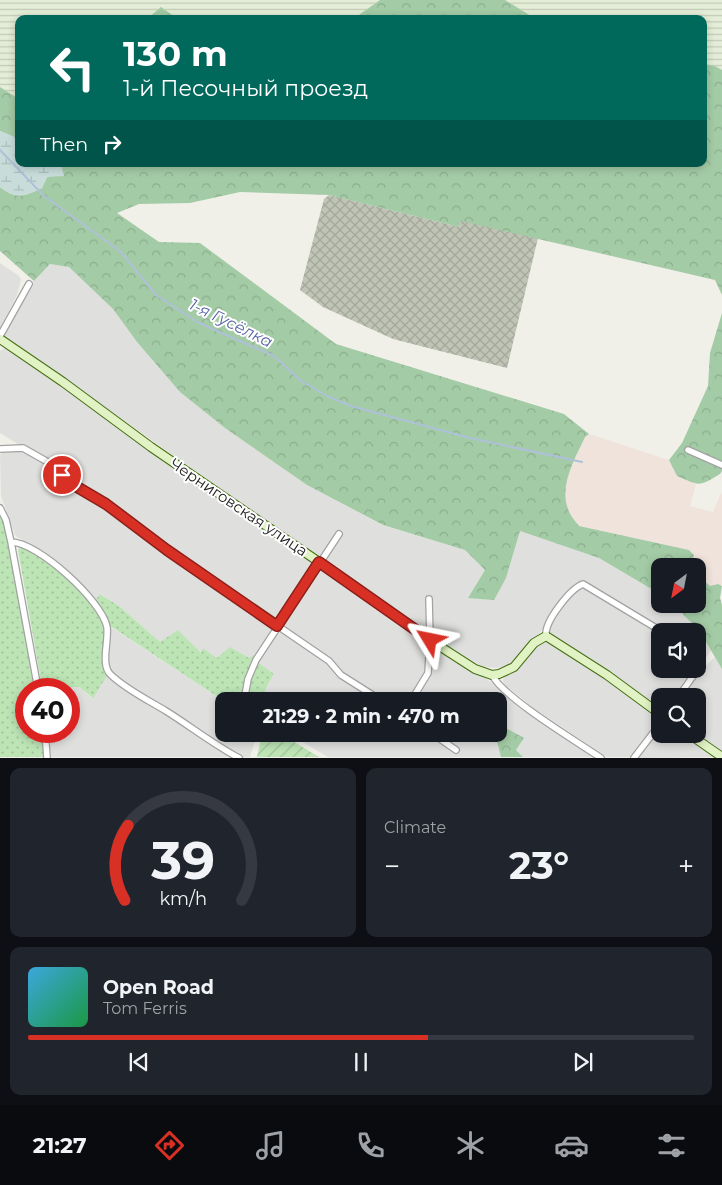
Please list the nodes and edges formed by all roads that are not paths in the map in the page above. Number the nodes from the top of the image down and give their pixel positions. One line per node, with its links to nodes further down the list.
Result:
1 (29, 284): 2 (street)
2 (0, 338): 9 (street, Черниговская улица)
3 (0, 449): 12 (street)
4 (688, 450): 5 (street)
5 (722, 465)
6 (0, 508): 8 (street)
7 (339, 534): 9 (street)
8 (11, 542): 16 (street); 27 (street)
9 (319, 562): 12 (street); 14 (street, Черниговская улица)
10 (429, 599): 14 (street)
11 (651, 625): 13 (street)
12 (277, 626): 17 (street); 18 (street)
13 (546, 636): 15 (street); 20 (street)
14 (430, 640): 15 (street, Черниговская улица); 19 (street)
15 (492, 675): 28 (street, Черниговская улица)
16 (36, 678)
17 (246, 692)
18 (368, 692)
19 (416, 692)
20 (651, 708)
21 (651, 736): 29 (street)
22 (444, 742): 25 (street)
23 (46, 743): 26 (street)
24 (701, 743): 30 (street)
25 (456, 750)
26 (47, 758)
27 (239, 758)
28 (601, 758)
29 (634, 758)
30 (722, 758)

